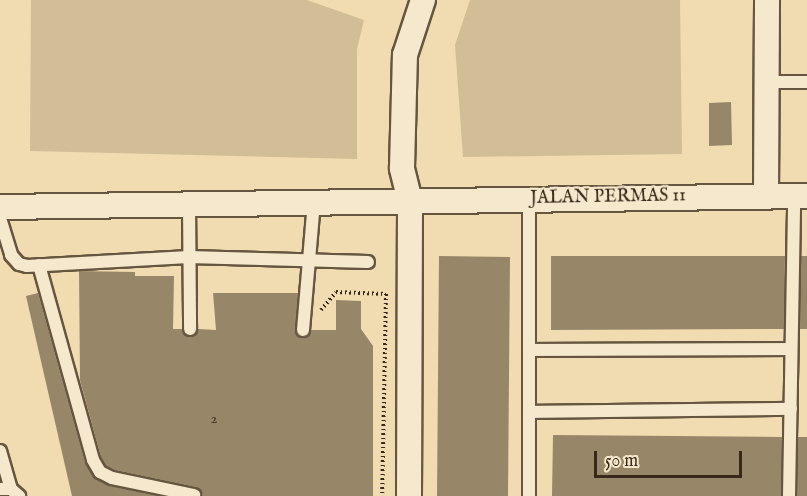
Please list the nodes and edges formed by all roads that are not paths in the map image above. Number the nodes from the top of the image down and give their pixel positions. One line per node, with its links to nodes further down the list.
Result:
1 (423, 0): 8 (street)
2 (767, 0): 3 (street)
3 (766, 82): 4 (lane); 5 (street)
4 (807, 82)
5 (766, 195): 6 (street, JALAN PERMAS 11); 7 (street, JALAN PERMAS 11)
6 (800, 196): 19 (lane)
7 (529, 199): 8 (street, JALAN PERMAS 11); 20 (lane)
8 (410, 201): 9 (street, JALAN PERMAS 11); 26 (street)
9 (314, 202): 10 (street, JALAN PERMAS 11); 14 (lane)
10 (189, 204): 11 (street, JALAN PERMAS 11); 13 (lane)
11 (0, 207)
12 (0, 218): 16 (lane)
13 (189, 257): 14 (lane); 16 (lane); 17 (lane)
14 (310, 261): 15 (lane); 18 (lane)
15 (368, 262)
16 (39, 265): 25 (lane)
17 (190, 329)
18 (303, 330)
19 (791, 349): 20 (lane); 21 (lane)
20 (529, 350): 22 (lane)
21 (791, 410): 22 (lane); 28 (lane)
22 (529, 412): 27 (lane)
23 (0, 451): 24 (lane)
24 (10, 492)
25 (194, 495)
26 (409, 496)
27 (530, 496)
28 (789, 496)

